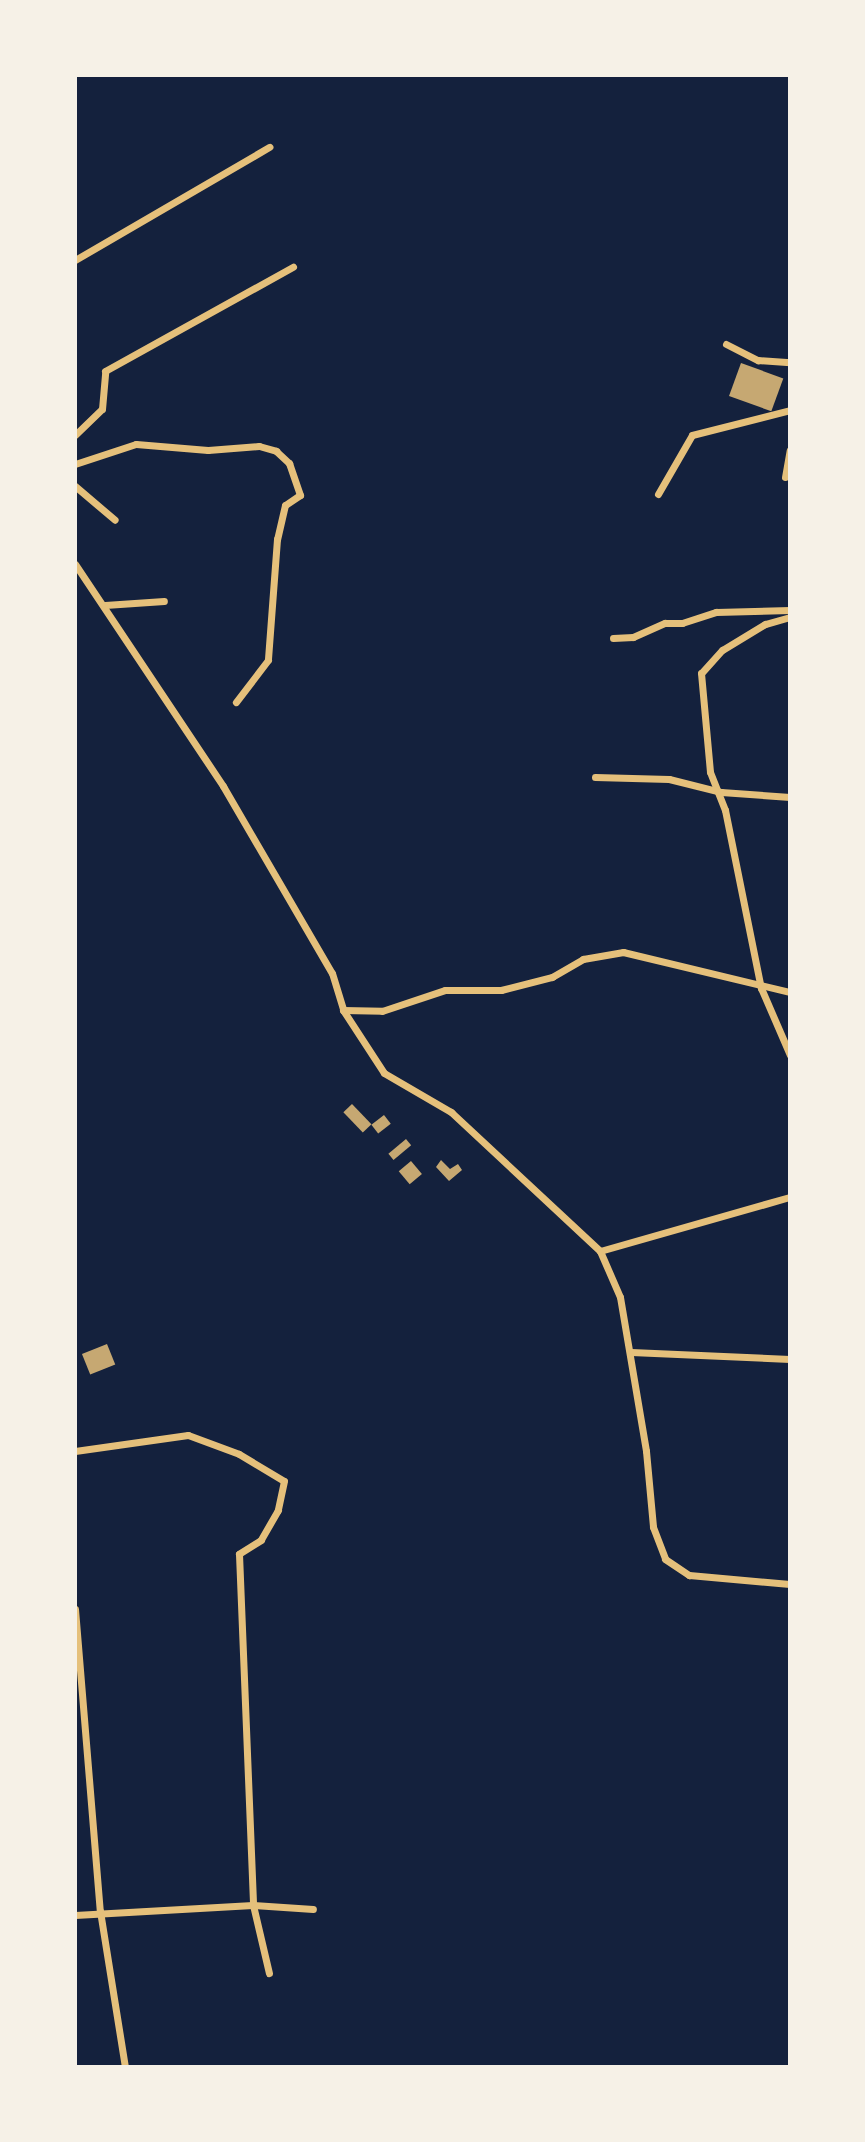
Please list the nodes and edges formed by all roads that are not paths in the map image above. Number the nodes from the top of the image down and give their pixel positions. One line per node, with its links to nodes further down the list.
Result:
1 (269, 147): 2 (street)
2 (75, 260)
3 (292, 267): 7 (street)
4 (726, 344): 5 (street)
5 (790, 362)
6 (790, 410): 12 (street)
7 (75, 435)
8 (790, 450): 10 (street)
9 (75, 464): 20 (street)
10 (785, 477)
11 (75, 486): 13 (street)
12 (658, 494)
13 (116, 520)
14 (75, 564): 16 (street)
15 (164, 601): 16 (street)
16 (105, 605): 26 (street)
17 (790, 610): 19 (street)
18 (790, 617): 22 (street)
19 (613, 638)
20 (236, 702)
21 (595, 777): 22 (street)
22 (721, 792): 23 (street); 24 (street)
23 (790, 797)
24 (761, 988): 25 (street); 26 (street); 27 (street)
25 (790, 992)
26 (343, 1010): 29 (street)
27 (790, 1055)
28 (790, 1197): 29 (street)
29 (600, 1251): 30 (street)
30 (632, 1352): 31 (street); 33 (street)
31 (790, 1359)
32 (75, 1451): 35 (street)
33 (790, 1584)
34 (75, 1609): 37 (street)
35 (253, 1905): 36 (street); 37 (street); 39 (street)
36 (313, 1909)
37 (100, 1910): 38 (street); 40 (street)
38 (75, 1915)
39 (269, 1973)
40 (125, 2067)

